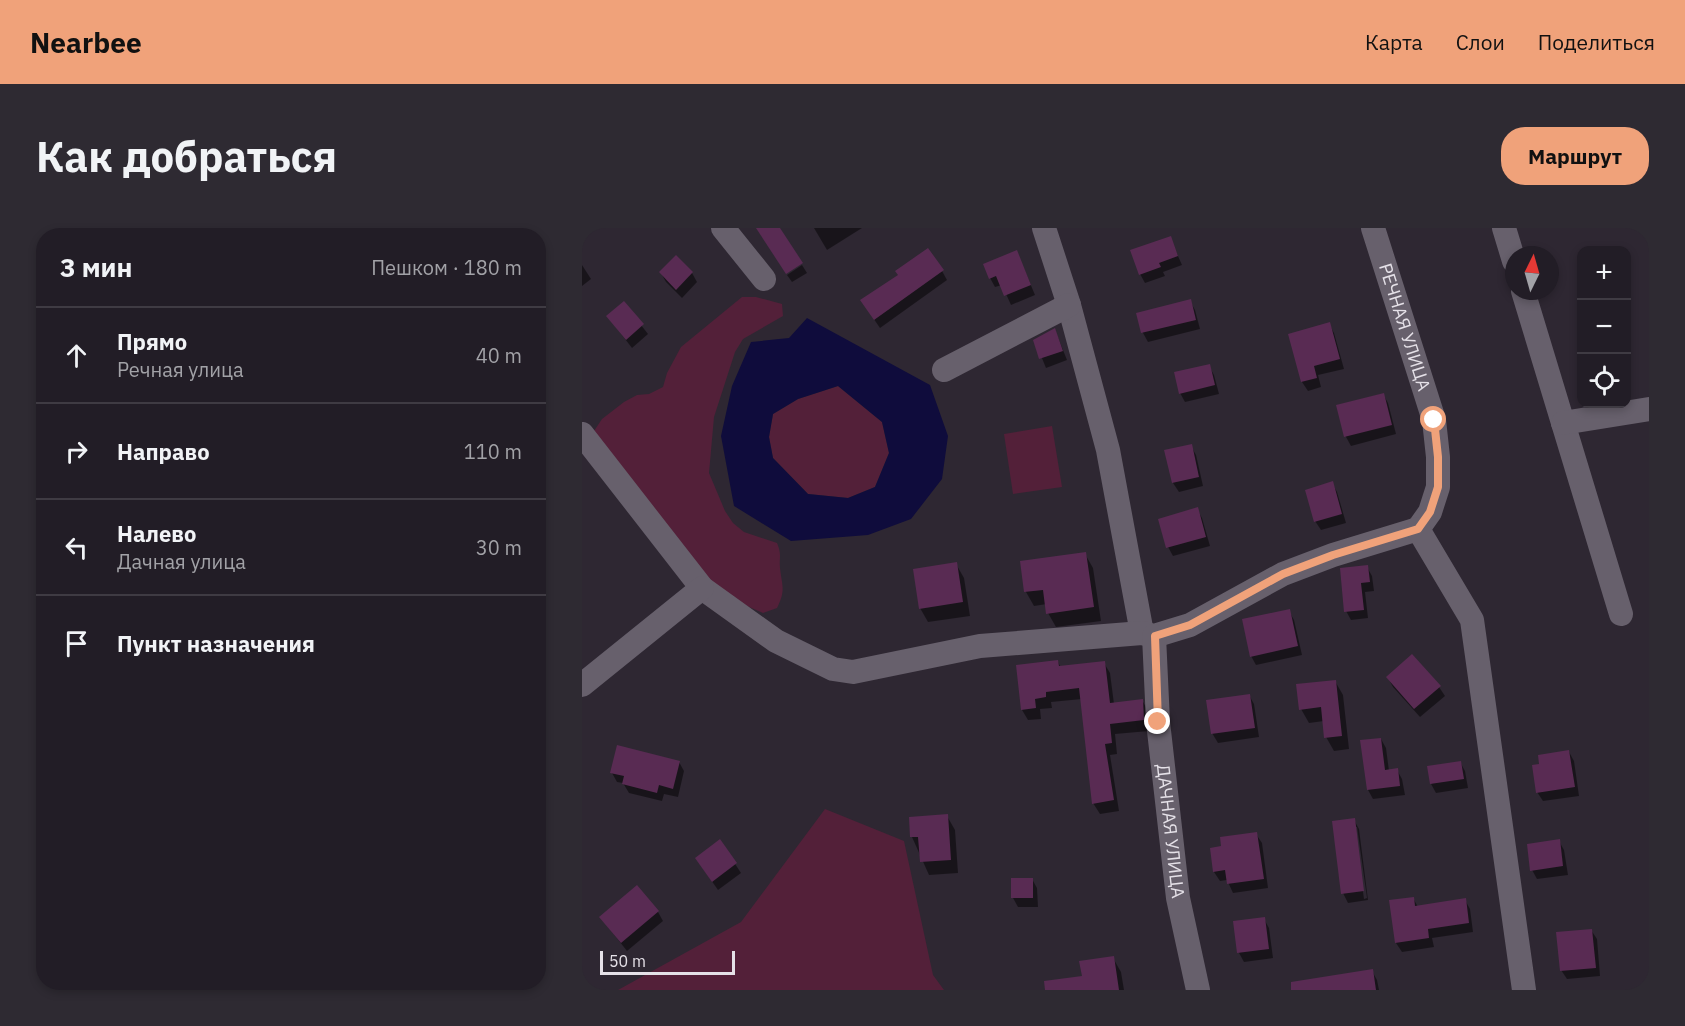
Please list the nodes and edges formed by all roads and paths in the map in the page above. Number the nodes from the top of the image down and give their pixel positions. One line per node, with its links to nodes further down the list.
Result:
1 (723, 228): 6 (street)
2 (1044, 228): 8 (street, ДАЧНАЯ УЛИЦА)
3 (1373, 228): 13 (street, РЕЧНАЯ УЛИЦА)
4 (1504, 228): 5 (street)
5 (1509, 246)
6 (764, 279)
7 (1526, 300): 11 (street)
8 (1069, 305): 9 (street); 16 (street, ДАЧНАЯ УЛИЦА)
9 (944, 370)
10 (1649, 409): 11 (street)
11 (1563, 423): 15 (street)
12 (582, 434): 14 (street)
13 (1418, 529): 16 (street); 19 (street)
14 (702, 588): 16 (street); 17 (street)
15 (1621, 614)
16 (1148, 634): 18 (street, ДАЧНАЯ УЛИЦА)
17 (582, 685)
18 (1198, 990)
19 (1524, 990)

